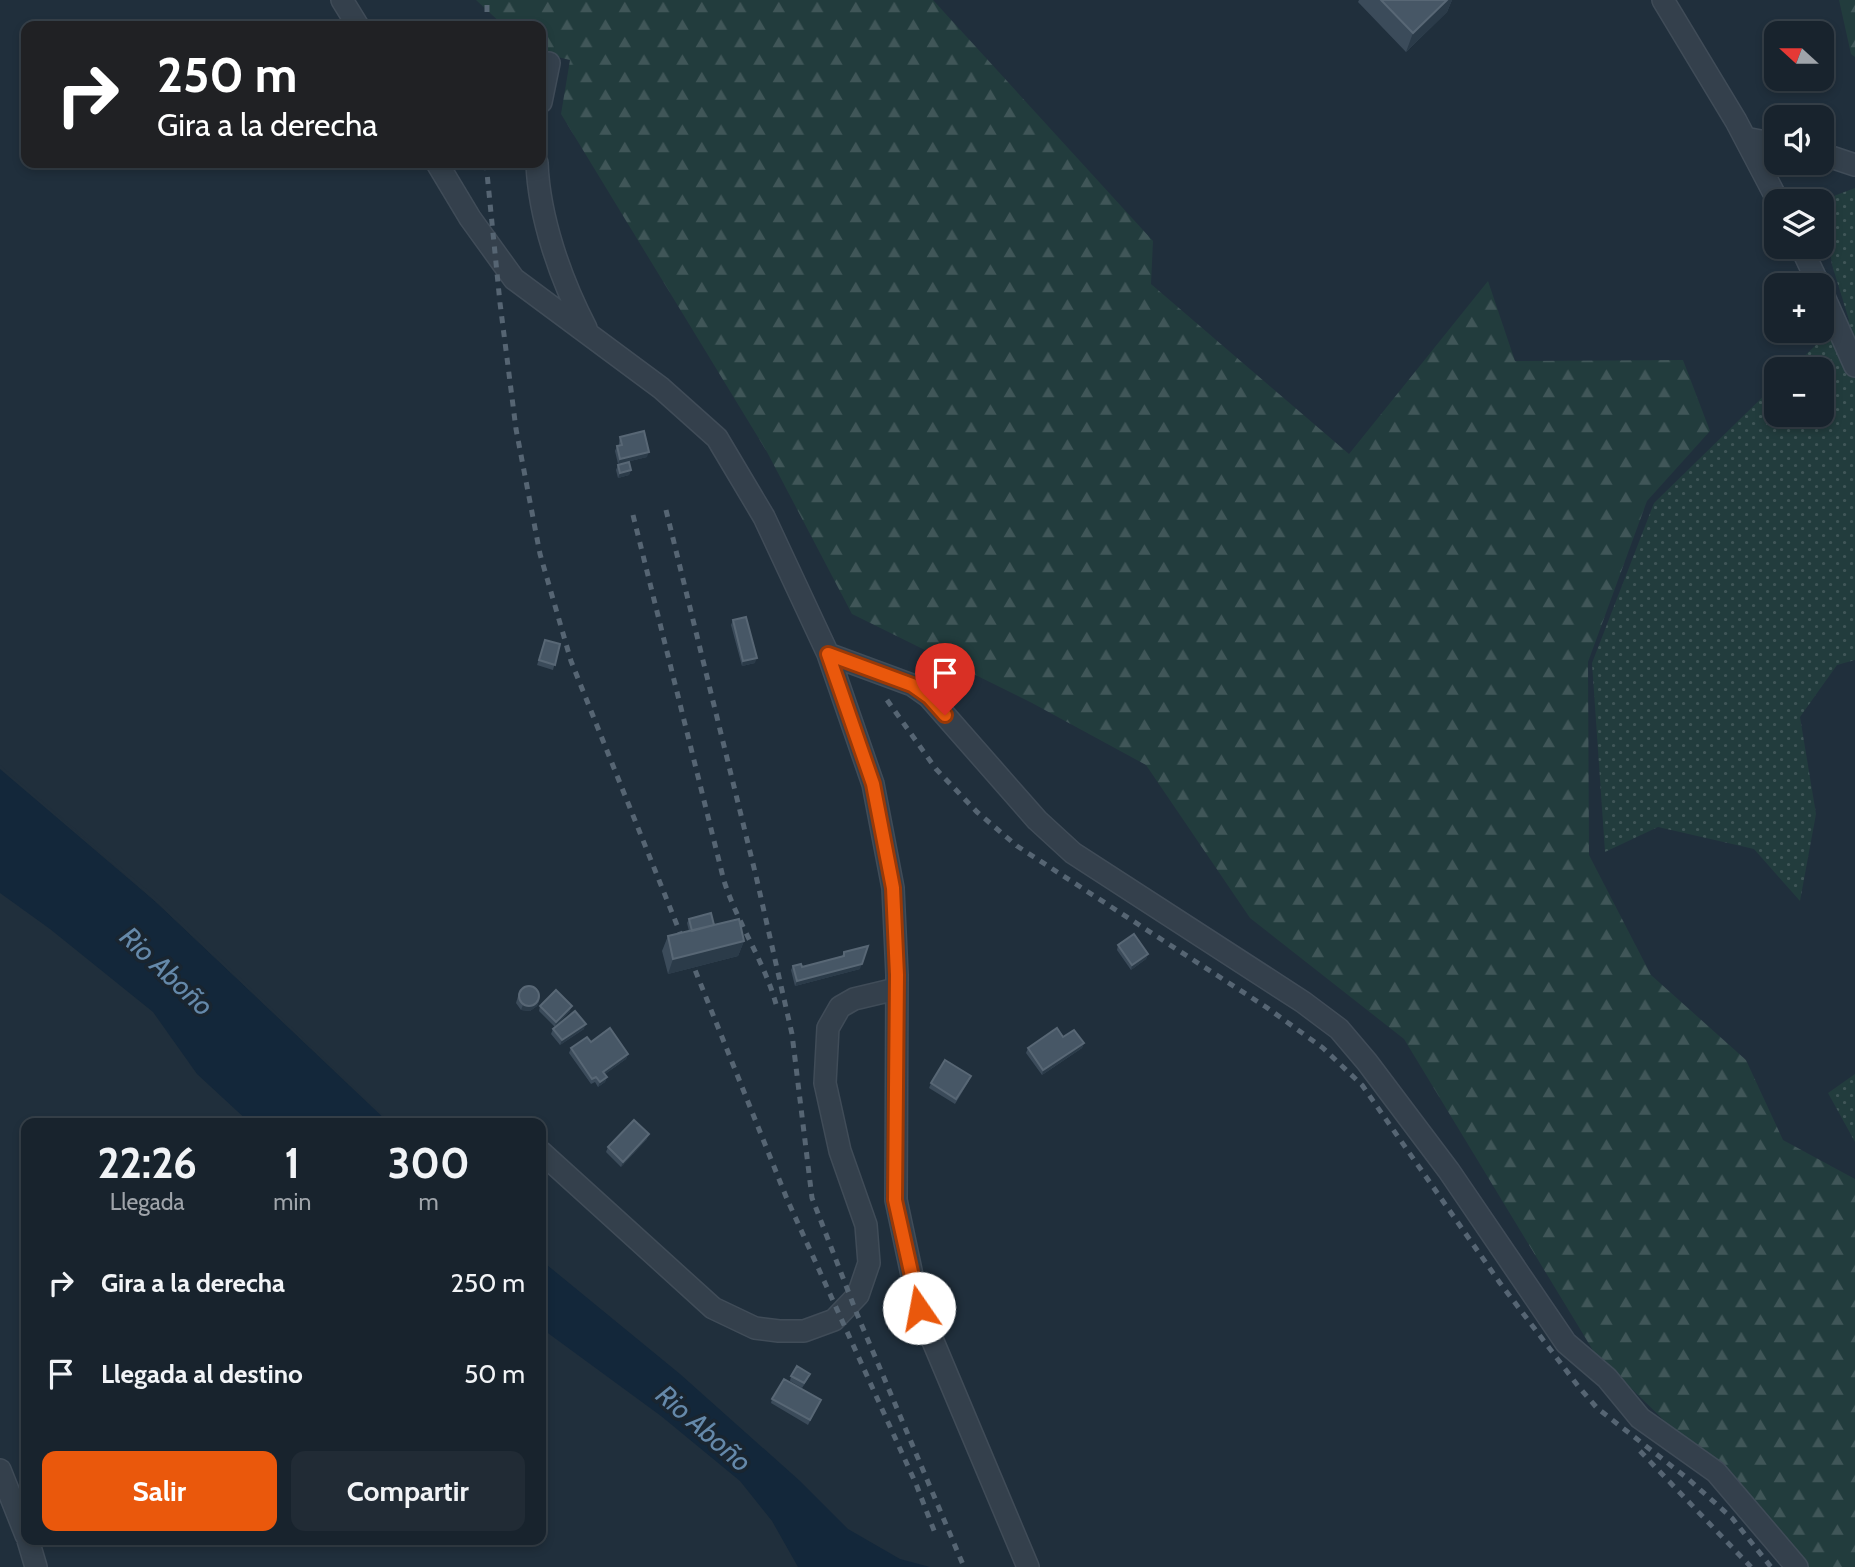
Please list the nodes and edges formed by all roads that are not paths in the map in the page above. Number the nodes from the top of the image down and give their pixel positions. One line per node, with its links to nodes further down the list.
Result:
1 (342, 0): 3 (street)
2 (1663, 0): 6 (street)
3 (355, 21)
4 (549, 63): 5 (street)
5 (546, 78)
6 (1741, 129): 7 (street); 12 (street)
7 (1764, 139)
8 (1834, 158): 9 (street)
9 (1855, 165)
10 (440, 168): 14 (street)
11 (537, 168): 14 (street)
12 (1772, 189)
13 (1834, 319): 15 (street)
14 (589, 333): 16 (street)
15 (1855, 366)
16 (828, 654): 17 (street); 24 (street)
17 (897, 989): 18 (street); 23 (street)
18 (546, 1157)
19 (0, 1470): 20 (street)
20 (21, 1523)
21 (29, 1545): 22 (street)
22 (36, 1567)
23 (1028, 1567)
24 (1797, 1567)

